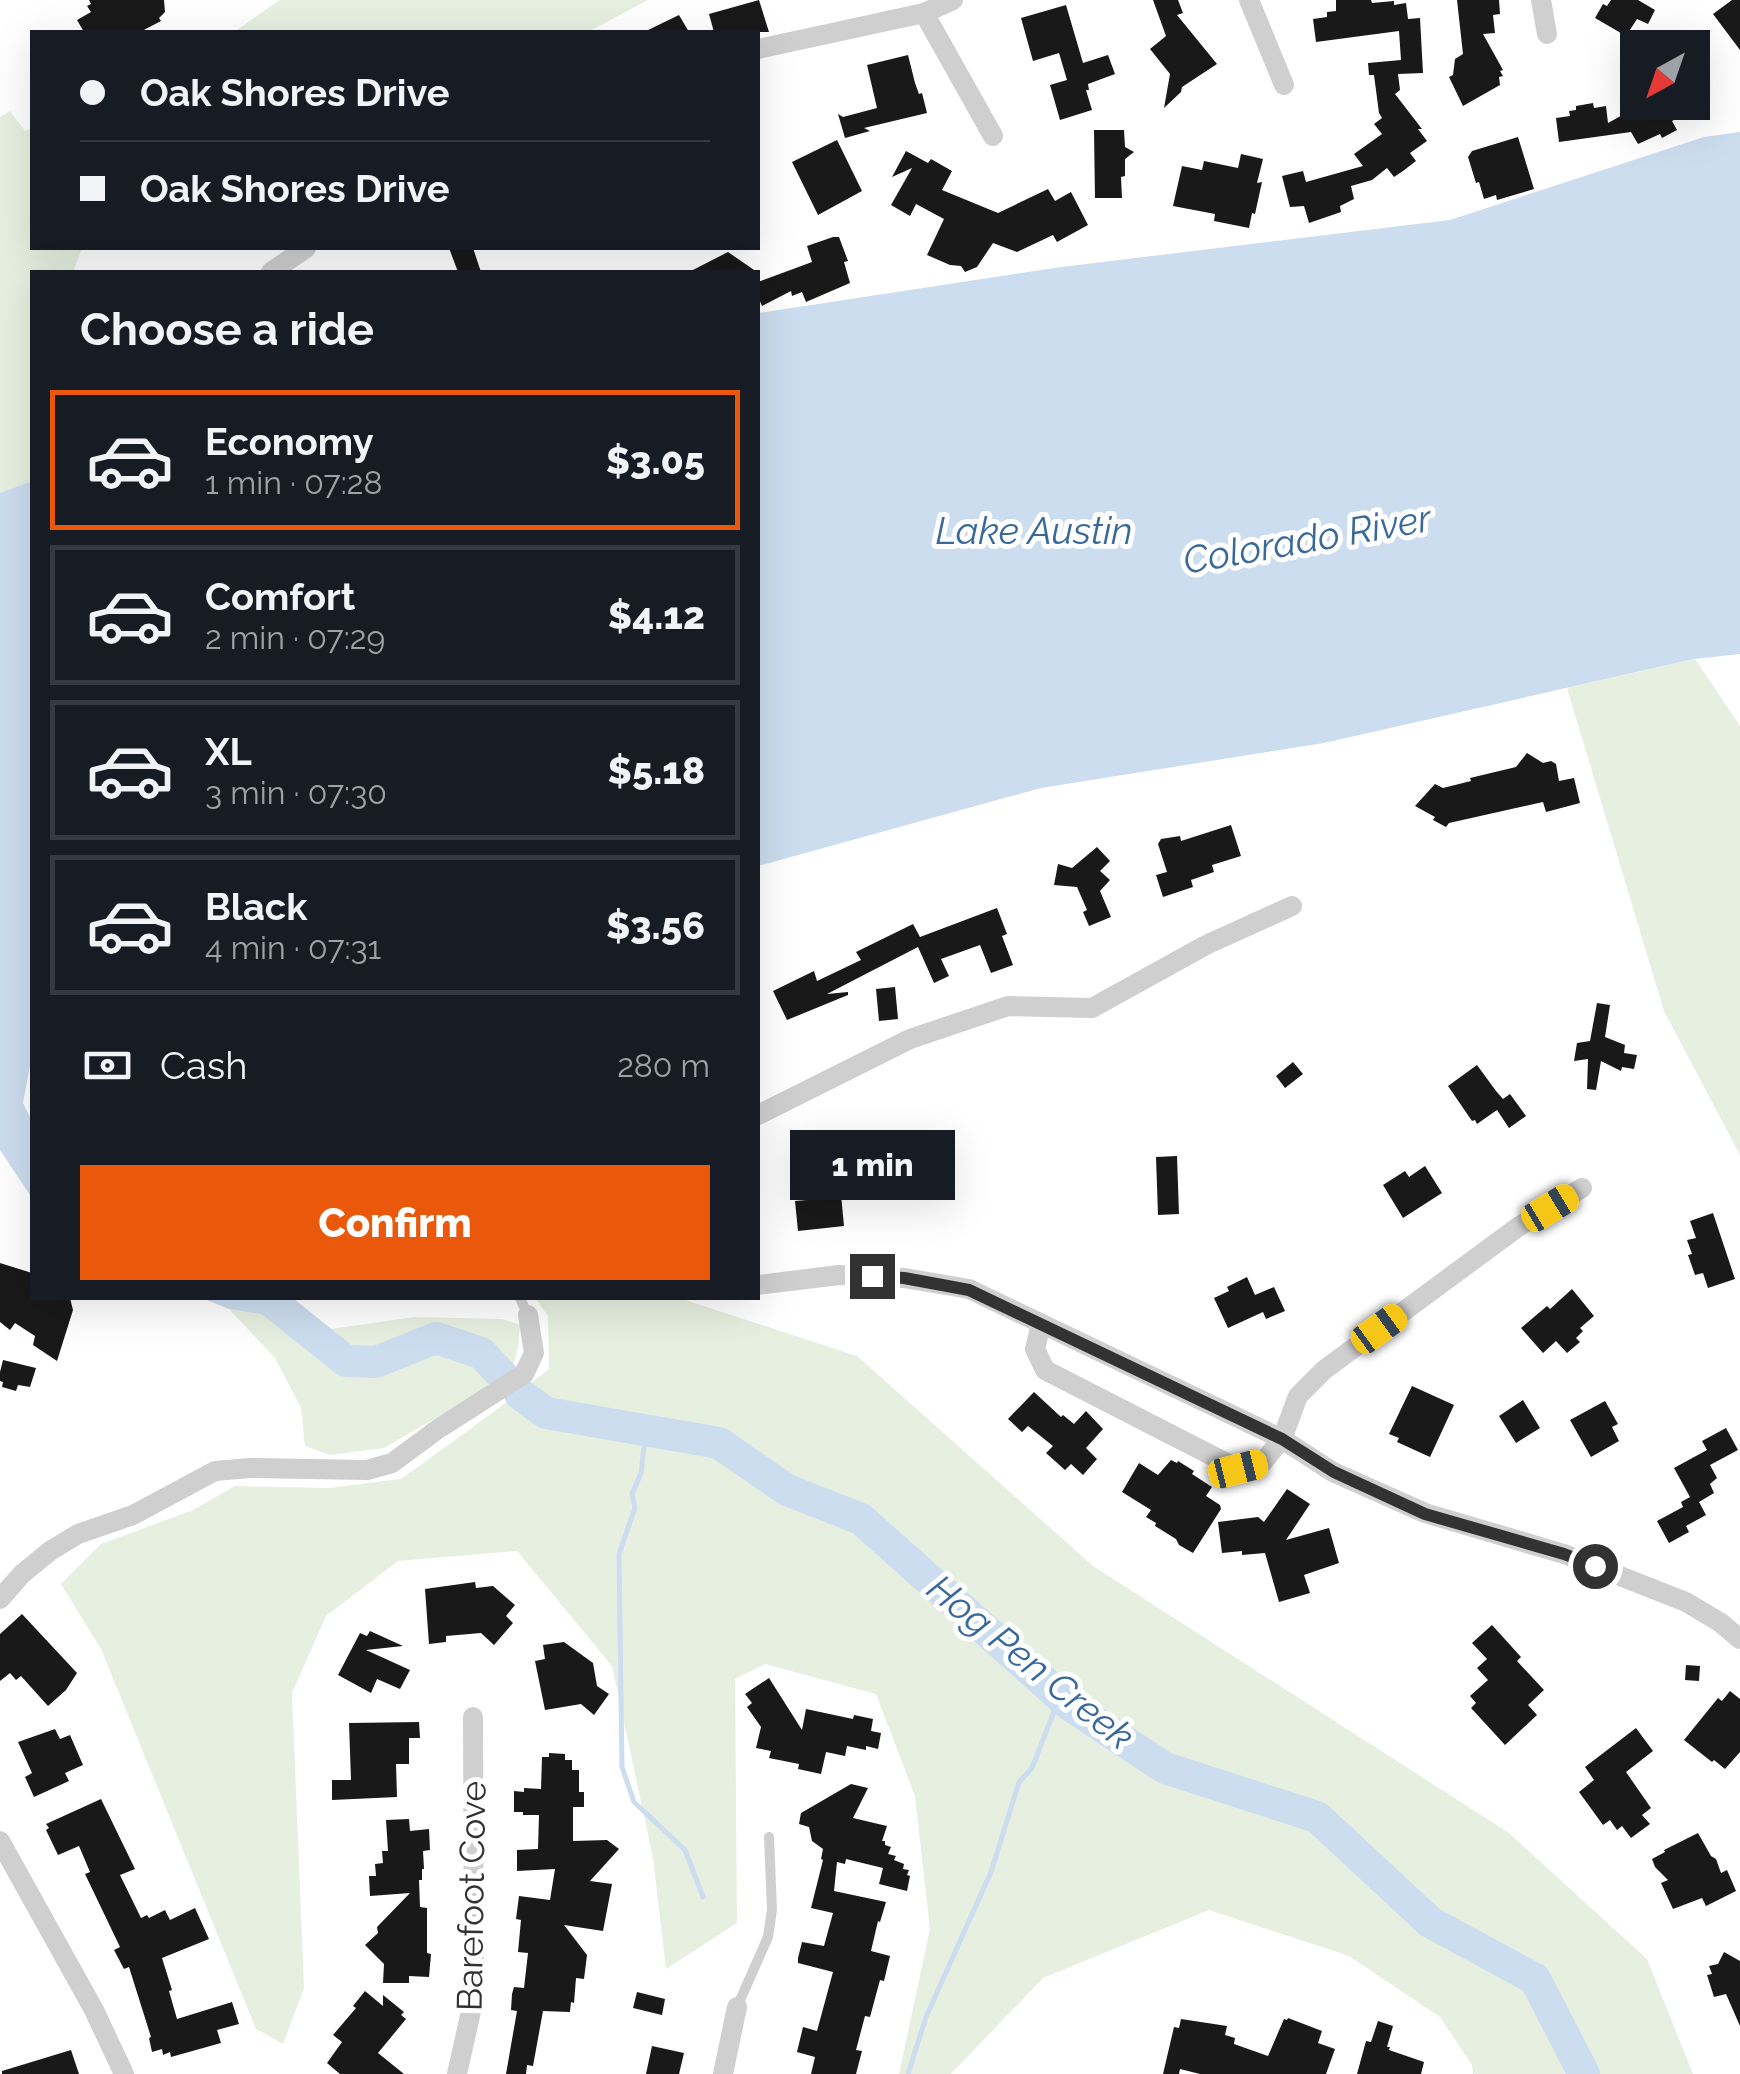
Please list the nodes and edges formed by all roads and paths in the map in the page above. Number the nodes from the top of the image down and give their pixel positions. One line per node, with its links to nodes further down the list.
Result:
1 (953, 0): 4 (street)
2 (1249, 0): 7 (street)
3 (1541, 0): 5 (street)
4 (924, 13): 6 (street); 8 (street)
5 (1547, 34)
6 (760, 49)
7 (1284, 84)
8 (993, 136)
9 (303, 250): 10 (street)
10 (274, 270)
11 (1292, 906): 12 (street)
12 (760, 1114)
13 (1582, 1188): 17 (street)
14 (760, 1285): 16 (street)
15 (524, 1306): 18 (street)
16 (1041, 1324): 17 (street); 17 (street)
17 (1282, 1439): 19 (street)
18 (0, 1598)
19 (1740, 1639)
20 (474, 1717): 26 (street, Barefoot Cove)
21 (770, 1837): 24 (lane)
22 (0, 1842): 23 (street)
23 (9, 1873): 25 (street)
24 (737, 2006): 27 (street)
25 (124, 2074)
26 (457, 2074)
27 (724, 2074)

